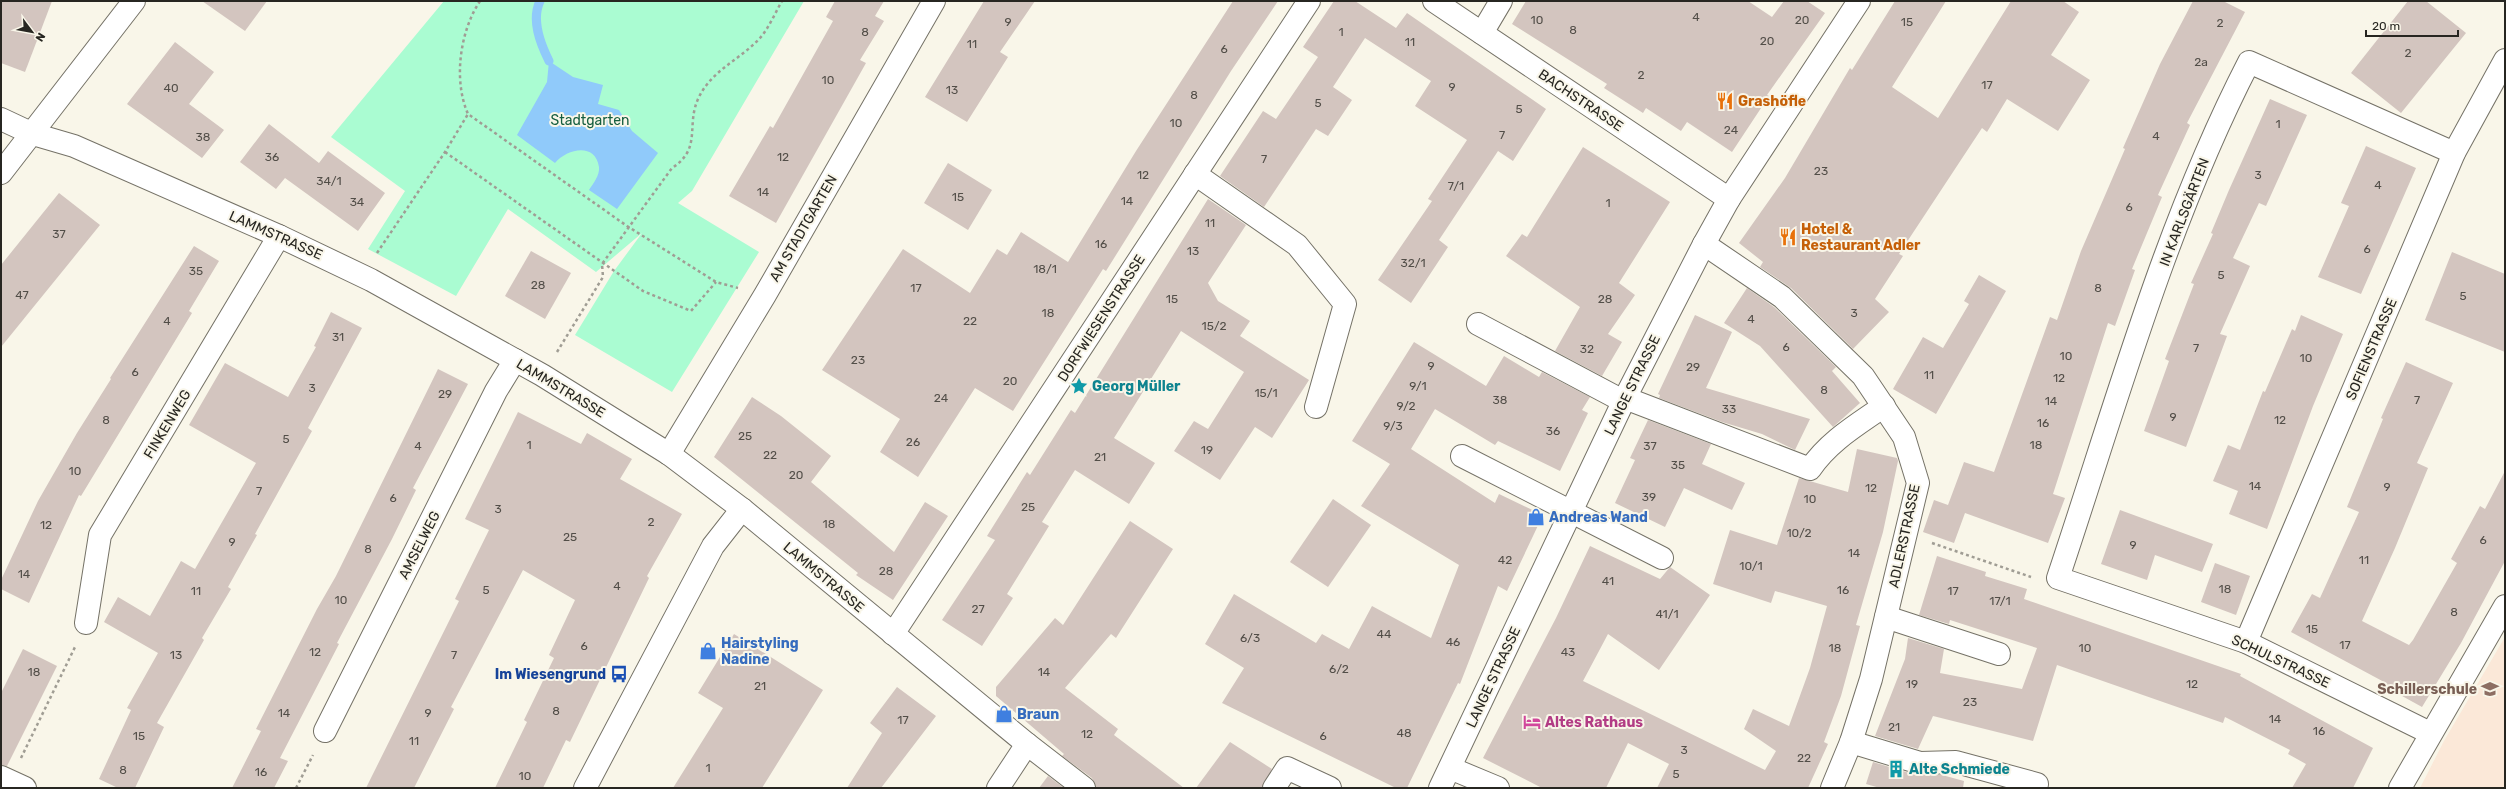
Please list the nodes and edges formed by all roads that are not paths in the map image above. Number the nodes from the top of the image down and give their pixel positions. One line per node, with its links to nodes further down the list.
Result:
1 (134, 1): 10 (street)
2 (934, 1): 22 (street, AM STADTGARTEN)
3 (1309, 1): 13 (street, DORFWIESENSTRASSE)
4 (1434, 1): 7 (street, BACHSTRASSE)
5 (1501, 1): 7 (street)
6 (1859, 1): 14 (street, LANGE STRASSE)
7 (1482, 33): 14 (street, BACHSTRASSE)
8 (2505, 60): 11 (street, SOFIENSTRASSE)
9 (1, 119): 10 (street, LAMMSTRASSE)
10 (33, 134): 12 (street); 15 (street, LAMMSTRASSE)
11 (2454, 152): 27 (street, IN KARLSGÄRTEN); 32 (street, SOFIENSTRASSE)
12 (1, 173)
13 (1195, 174): 21 (street); 31 (street, DORFWIESENSTRASSE)
14 (1728, 199): 16 (street, LANGE STRASSE)
15 (279, 236): 18 (street, LAMMSTRASSE); 30 (street, FINKENWEG)
16 (1704, 244): 19 (street, LANGE STRASSE); 20 (street, ADLERSTRASSE)
17 (1478, 324): 19 (street)
18 (515, 360): 22 (street, LAMMSTRASSE); 34 (street, AMSELWEG)
19 (1624, 399): 20 (street); 25 (street, LANGE STRASSE)
20 (1884, 406): 29 (street, ADLERSTRASSE)
21 (1316, 408)
22 (669, 454): 24 (street, LAMMSTRASSE)
23 (1462, 456): 25 (street)
24 (742, 509): 31 (street, LAMMSTRASSE); 40 (street)
25 (1571, 513): 26 (street); 38 (street, LANGE STRASSE)
26 (1662, 558)
27 (2058, 578): 32 (street, SCHULSTRASSE)
28 (2505, 606): 35 (street)
29 (1886, 616): 33 (street); 36 (street, ADLERSTRASSE)
30 (86, 623)
31 (893, 634): 37 (street, LAMMSTRASSE)
32 (2246, 642): 35 (street, SCHULSTRASSE)
33 (1999, 654)
34 (325, 731)
35 (2430, 733): 48 (street)
36 (1852, 742): 39 (street); 47 (street, ADLERSTRASSE)
37 (1026, 744): 41 (street); 42 (street, LAMMSTRASSE)
38 (1450, 768): 45 (street, LANGE STRASSE); 46 (street)
39 (2037, 784)
40 (585, 788)
41 (998, 788)
42 (1084, 788)
43 (1274, 788): 44 (street)
44 (1330, 788)
45 (1440, 788)
46 (1498, 788)
47 (1832, 788)
48 (2400, 788)

